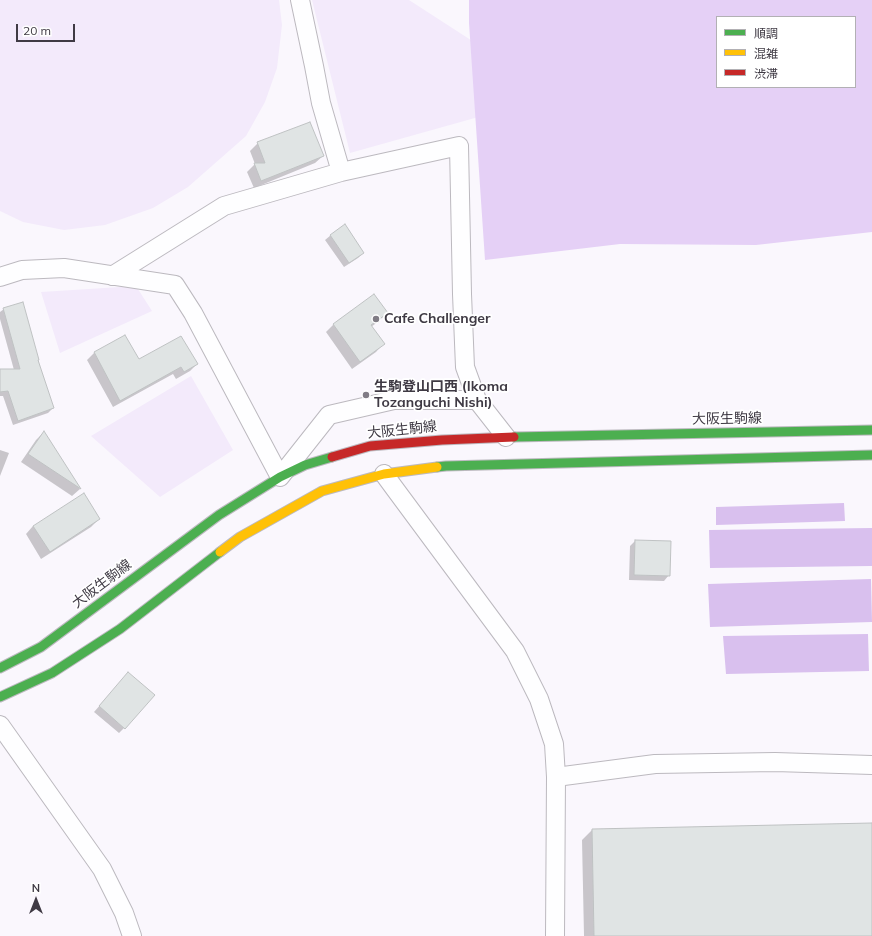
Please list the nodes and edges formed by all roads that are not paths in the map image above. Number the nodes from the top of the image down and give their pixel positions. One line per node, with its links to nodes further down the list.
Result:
1 (300, 0): 2 (street)
2 (341, 172): 3 (street); 5 (street)
3 (112, 276): 4 (street); 10 (street)
4 (0, 278)
5 (477, 400): 7 (street); 10 (street)
6 (872, 430): 7 (main road, 大阪生駒線)
7 (506, 437): 10 (main road, 大阪生駒線)
8 (872, 455): 9 (main road)
9 (384, 474): 12 (main road); 15 (street)
10 (280, 477): 11 (main road, 大阪生駒線)
11 (0, 668)
12 (0, 697)
13 (0, 725): 16 (street)
14 (872, 765): 15 (street)
15 (556, 777): 17 (street)
16 (132, 936)
17 (555, 936)

